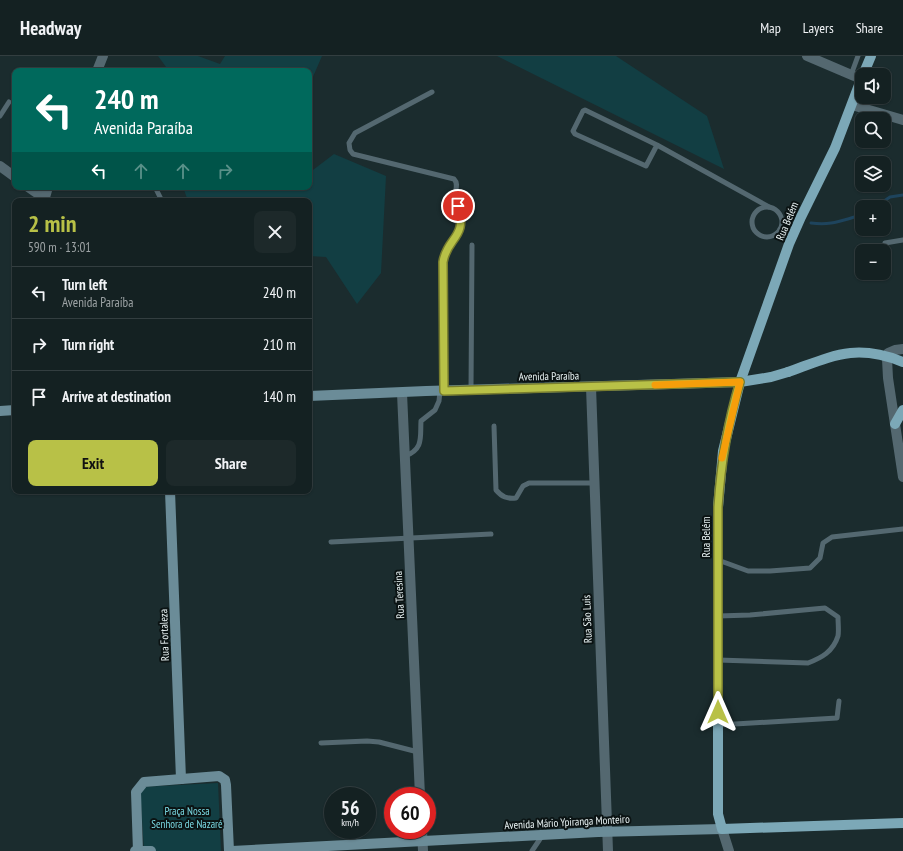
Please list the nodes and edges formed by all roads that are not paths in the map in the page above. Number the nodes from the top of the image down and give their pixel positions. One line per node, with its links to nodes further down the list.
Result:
1 (103, 56): 5 (street)
2 (807, 56): 7 (street)
3 (858, 56): 7 (lane)
4 (871, 56): 6 (main road, Rua Belém)
5 (98, 68)
6 (866, 68)
7 (851, 75): 8 (street)
8 (855, 76)
9 (432, 92): 31 (lane)
10 (855, 97): 12 (main road, Rua Belém)
11 (9, 102): 13 (lane)
12 (852, 105): 14 (street); 22 (main road, Rua Belém)
13 (0, 116)
14 (903, 120)
15 (657, 145): 15 (lane); 20 (lane)
16 (0, 166): 17 (street)
17 (12, 175)
18 (32, 190): 19 (street)
19 (42, 198)
20 (769, 207): 21 (lane); 21 (lane)
21 (780, 229): 22 (lane)
22 (792, 236): 28 (main road, Rua Belém)
23 (903, 240): 24 (lane)
24 (885, 243)
25 (472, 245): 30 (lane)
26 (903, 349): 37 (street)
27 (903, 362): 28 (main road, Avenida Paraíba, bridge)
28 (740, 382): 29 (main road, Avenida Paraíba); 47 (main road, Rua Belém)
29 (591, 387): 30 (main road, Avenida Paraíba); 41 (street, Rua São Luis)
30 (471, 390): 31 (main road, Avenida Paraíba)
31 (442, 391): 32 (main road, Avenida Paraíba); 39 (lane)
32 (402, 393): 33 (main road, Avenida Paraíba); 39 (street, Rua Teresina)
33 (312, 396)
34 (12, 410): 36 (main road)
35 (903, 410): 37 (main road)
36 (0, 411)
37 (895, 424): 40 (street)
38 (494, 426): 41 (lane)
39 (405, 456): 45 (street, Rua Teresina)
40 (903, 477)
41 (595, 483): 58 (street, Rua São Luis)
42 (170, 494): 54 (main road, Rua Fortaleza)
43 (903, 529): 47 (lane)
44 (491, 534): 45 (lane)
45 (408, 538): 46 (lane); 53 (street, Rua Teresina)
46 (331, 542)
47 (718, 560): 48 (main road, Rua Belém)
48 (718, 616): 49 (main road, Rua Belém); 49 (lane)
49 (718, 660): 51 (main road, Rua Belém)
50 (839, 701): 51 (lane)
51 (718, 725): 57 (main road, Rua Belém)
52 (321, 743): 53 (lane)
53 (418, 752): 55 (street, Rua Teresina)
54 (181, 779): 61 (main road); 63 (main road)
55 (420, 787)
56 (903, 823): 57 (main road, Avenida Mário Ypiranga Monteiro)
57 (722, 829): 58 (main road, Avenida Mário Ypiranga Monteiro); 66 (street, Rua Belém)
58 (607, 832): 59 (main road, Avenida Mário Ypiranga Monteiro); 65 (street, Rua São Luis)
59 (543, 835): 60 (main road, Avenida Mário Ypiranga Monteiro); 64 (lane)
60 (423, 846): 63 (main road, Avenida Mário Ypiranga Monteiro)
61 (137, 851): 62 (main road)
62 (150, 851)
63 (231, 851)
64 (532, 851)
65 (608, 851)
66 (729, 851)

